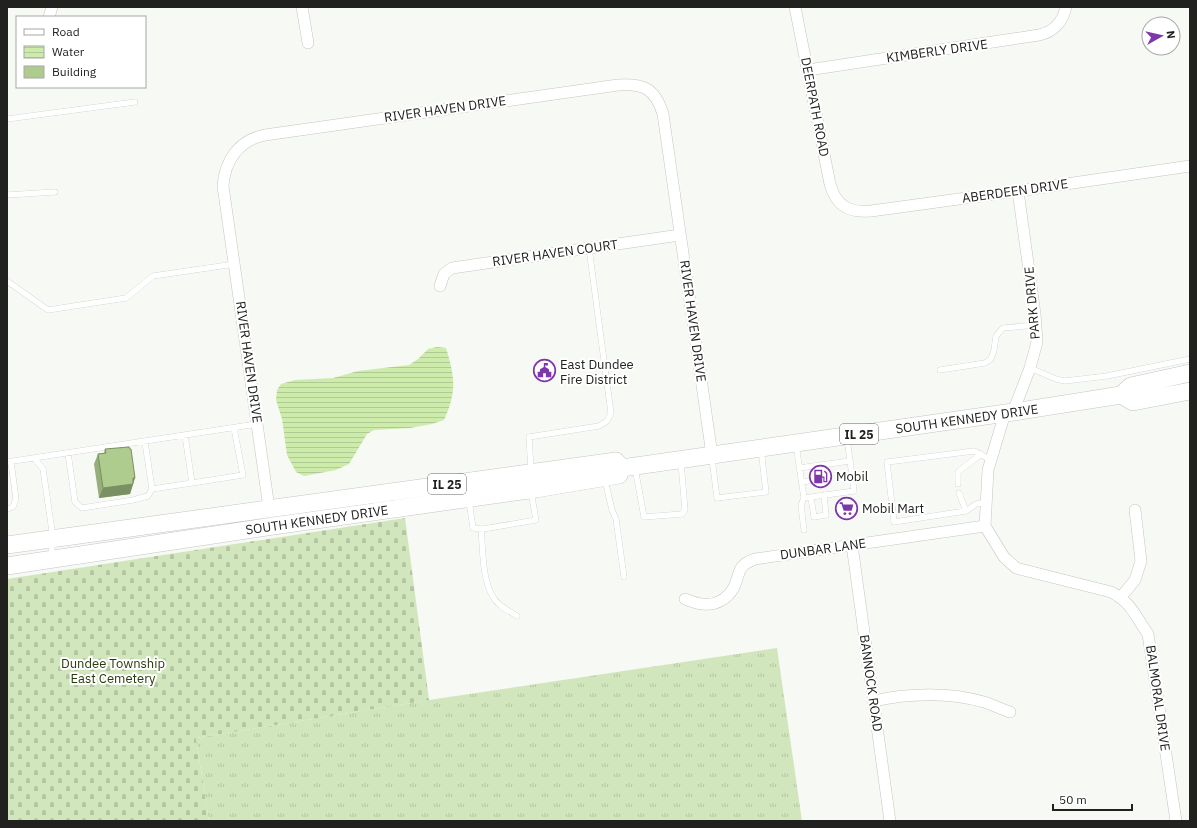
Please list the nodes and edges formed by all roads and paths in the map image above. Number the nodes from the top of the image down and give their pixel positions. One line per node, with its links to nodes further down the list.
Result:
1 (302, 7): 4 (street)
2 (795, 7): 5 (street, DEERPATH ROAD)
3 (1066, 7): 5 (street, KIMBERLY DRIVE)
4 (308, 43)
5 (808, 70): 12 (street, DEERPATH ROAD)
6 (135, 102): 7 (lane)
7 (7, 119)
8 (1190, 166): 9 (street, ABERDEEN DRIVE)
9 (1018, 191): 12 (street, ABERDEEN DRIVE); 18 (street, PARK DRIVE)
10 (56, 192): 11 (lane)
11 (7, 195)
12 (841, 204)
13 (680, 236): 14 (street, RIVER HAVEN COURT); 15 (street, RIVER HAVEN DRIVE); 35 (street, RIVER HAVEN DRIVE)
14 (589, 248): 17 (street, RIVER HAVEN COURT); 43 (lane)
15 (234, 264): 16 (lane); 26 (street, RIVER HAVEN DRIVE)
16 (7, 281)
17 (440, 286)
18 (1036, 325): 20 (street, PARK DRIVE); 21 (lane)
19 (1190, 359): 20 (lane)
20 (1030, 368): 25 (street, PARK DRIVE)
21 (940, 370)
22 (1190, 373): 24 (main road, SOUTH KENNEDY DRIVE / IL 25)
23 (1190, 391): 24 (main road, SOUTH KENNEDY DRIVE / IL 25)
24 (1121, 395): 25 (main road, SOUTH KENNEDY DRIVE / IL 25)
25 (1009, 413): 29 (main road, SOUTH KENNEDY DRIVE / IL 25); 38 (street)
26 (258, 424): 27 (lane); 59 (street, RIVER HAVEN DRIVE)
27 (234, 428): 28 (lane); 49 (lane)
28 (185, 435): 30 (lane); 49 (lane)
29 (847, 436): 31 (main road, SOUTH KENNEDY DRIVE / IL 25); 39 (lane)
30 (145, 442): 33 (lane); 51 (lane)
31 (796, 444): 32 (main road, SOUTH KENNEDY DRIVE / IL 25); 42 (lane)
32 (761, 449): 35 (main road, SOUTH KENNEDY DRIVE / IL 25); 35 (lane)
33 (68, 453): 36 (lane); 51 (lane)
34 (981, 454): 38 (lane); 50 (lane); 62 (lane)
35 (712, 455): 37 (main road, SOUTH KENNEDY DRIVE / IL 25)
36 (35, 459): 40 (lane); 66 (lane)
37 (681, 460): 41 (main road, SOUTH KENNEDY DRIVE / IL 25); 41 (lane)
38 (991, 460): 58 (street)
39 (850, 461): 42 (lane); 44 (lane)
40 (9, 462): 60 (lane)
41 (628, 468): 43 (main road, SOUTH KENNEDY DRIVE / IL 25); 45 (main road, SOUTH KENNEDY DRIVE / IL 25)
42 (799, 468): 48 (lane)
43 (531, 472): 59 (main road, SOUTH KENNEDY DRIVE / IL 25)
44 (852, 475): 46 (lane); 54 (lane)
45 (605, 477): 52 (main road, SOUTH KENNEDY DRIVE / IL 25); 71 (lane)
46 (838, 477)
47 (816, 480): 48 (lane)
48 (801, 482): 57 (lane)
49 (192, 483): 51 (lane)
50 (958, 484)
51 (152, 489)
52 (531, 490): 56 (main road, SOUTH KENNEDY DRIVE / IL 25); 64 (lane)
53 (959, 493): 62 (lane)
54 (824, 495): 55 (lane); 55 (lane)
55 (811, 497): 57 (lane)
56 (469, 498): 64 (lane); 69 (main road, SOUTH KENNEDY DRIVE / IL 25)
57 (804, 498): 65 (lane)
58 (986, 502): 62 (lane); 63 (street)
59 (269, 508): 66 (main road, SOUTH KENNEDY DRIVE / IL 25)
60 (7, 509)
61 (1135, 510): 72 (street)
62 (966, 511)
63 (985, 526): 68 (street, DUNBAR LANE); 72 (street, BALMORAL DRIVE)
64 (481, 529): 74 (lane)
65 (804, 530)
66 (53, 538): 67 (main road, SOUTH KENNEDY DRIVE / IL 25); 69 (lane)
67 (7, 545)
68 (852, 545): 73 (street, DUNBAR LANE); 75 (street, BANNOCK ROAD)
69 (51, 559): 70 (main road, SOUTH KENNEDY DRIVE / IL 25)
70 (7, 566)
71 (624, 577)
72 (1121, 597): 78 (street, BALMORAL DRIVE)
73 (685, 599)
74 (517, 616)
75 (874, 701): 76 (street); 77 (street, BANNOCK ROAD)
76 (1010, 712)
77 (890, 821)
78 (1176, 821)

